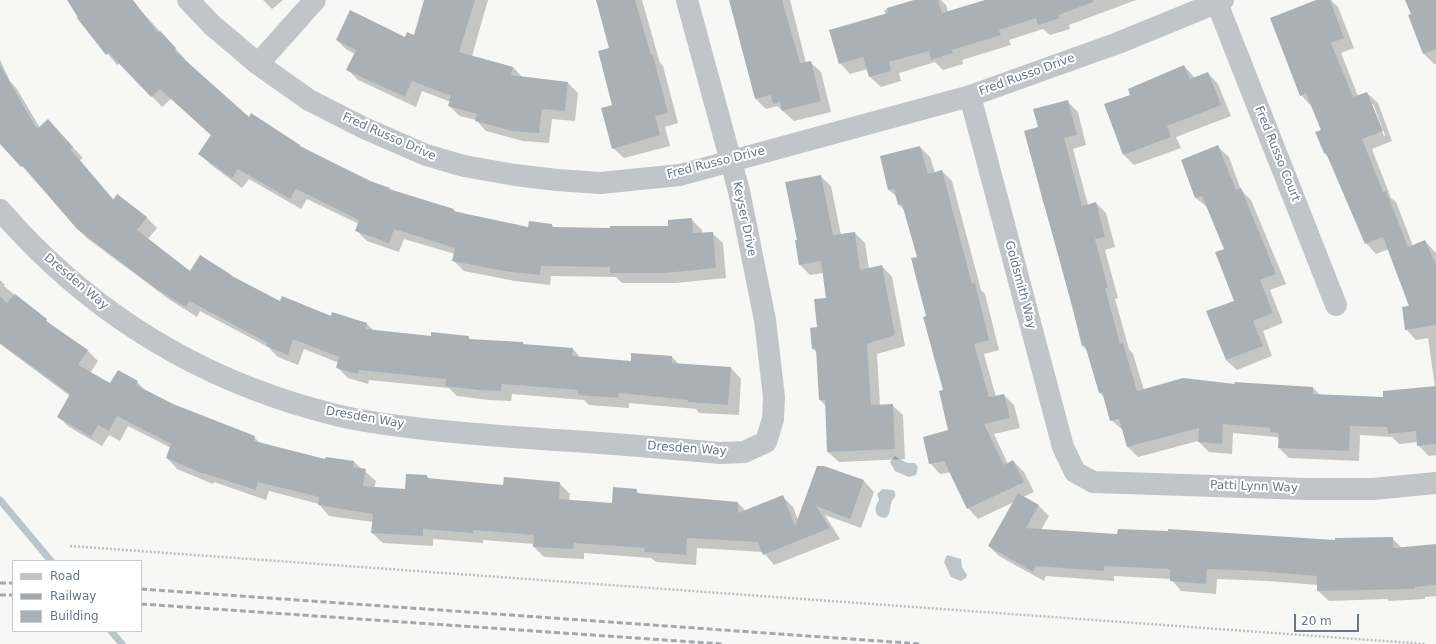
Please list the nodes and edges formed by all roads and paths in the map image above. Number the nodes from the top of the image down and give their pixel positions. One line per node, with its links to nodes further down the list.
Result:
1 (188, 0): 5 (street, Fred Russo Drive)
2 (316, 0): 5 (street)
3 (687, 0): 7 (street, Keyser Drive)
4 (1220, 2): 6 (street, Fred Russo Drive); 9 (street, Fred Russo Court)
5 (258, 64): 7 (street, Fred Russo Drive)
6 (970, 96): 7 (street, Fred Russo Drive); 11 (street, Goldsmith Way)
7 (730, 160): 10 (street, Keyser Drive)
8 (0, 210): 10 (street, Dresden Way)
9 (1336, 305)
10 (766, 442)
11 (1075, 472): 12 (street, Patti Lynn Way)
12 (1436, 484)
13 (70, 546): 14 (path)
14 (1426, 644)

